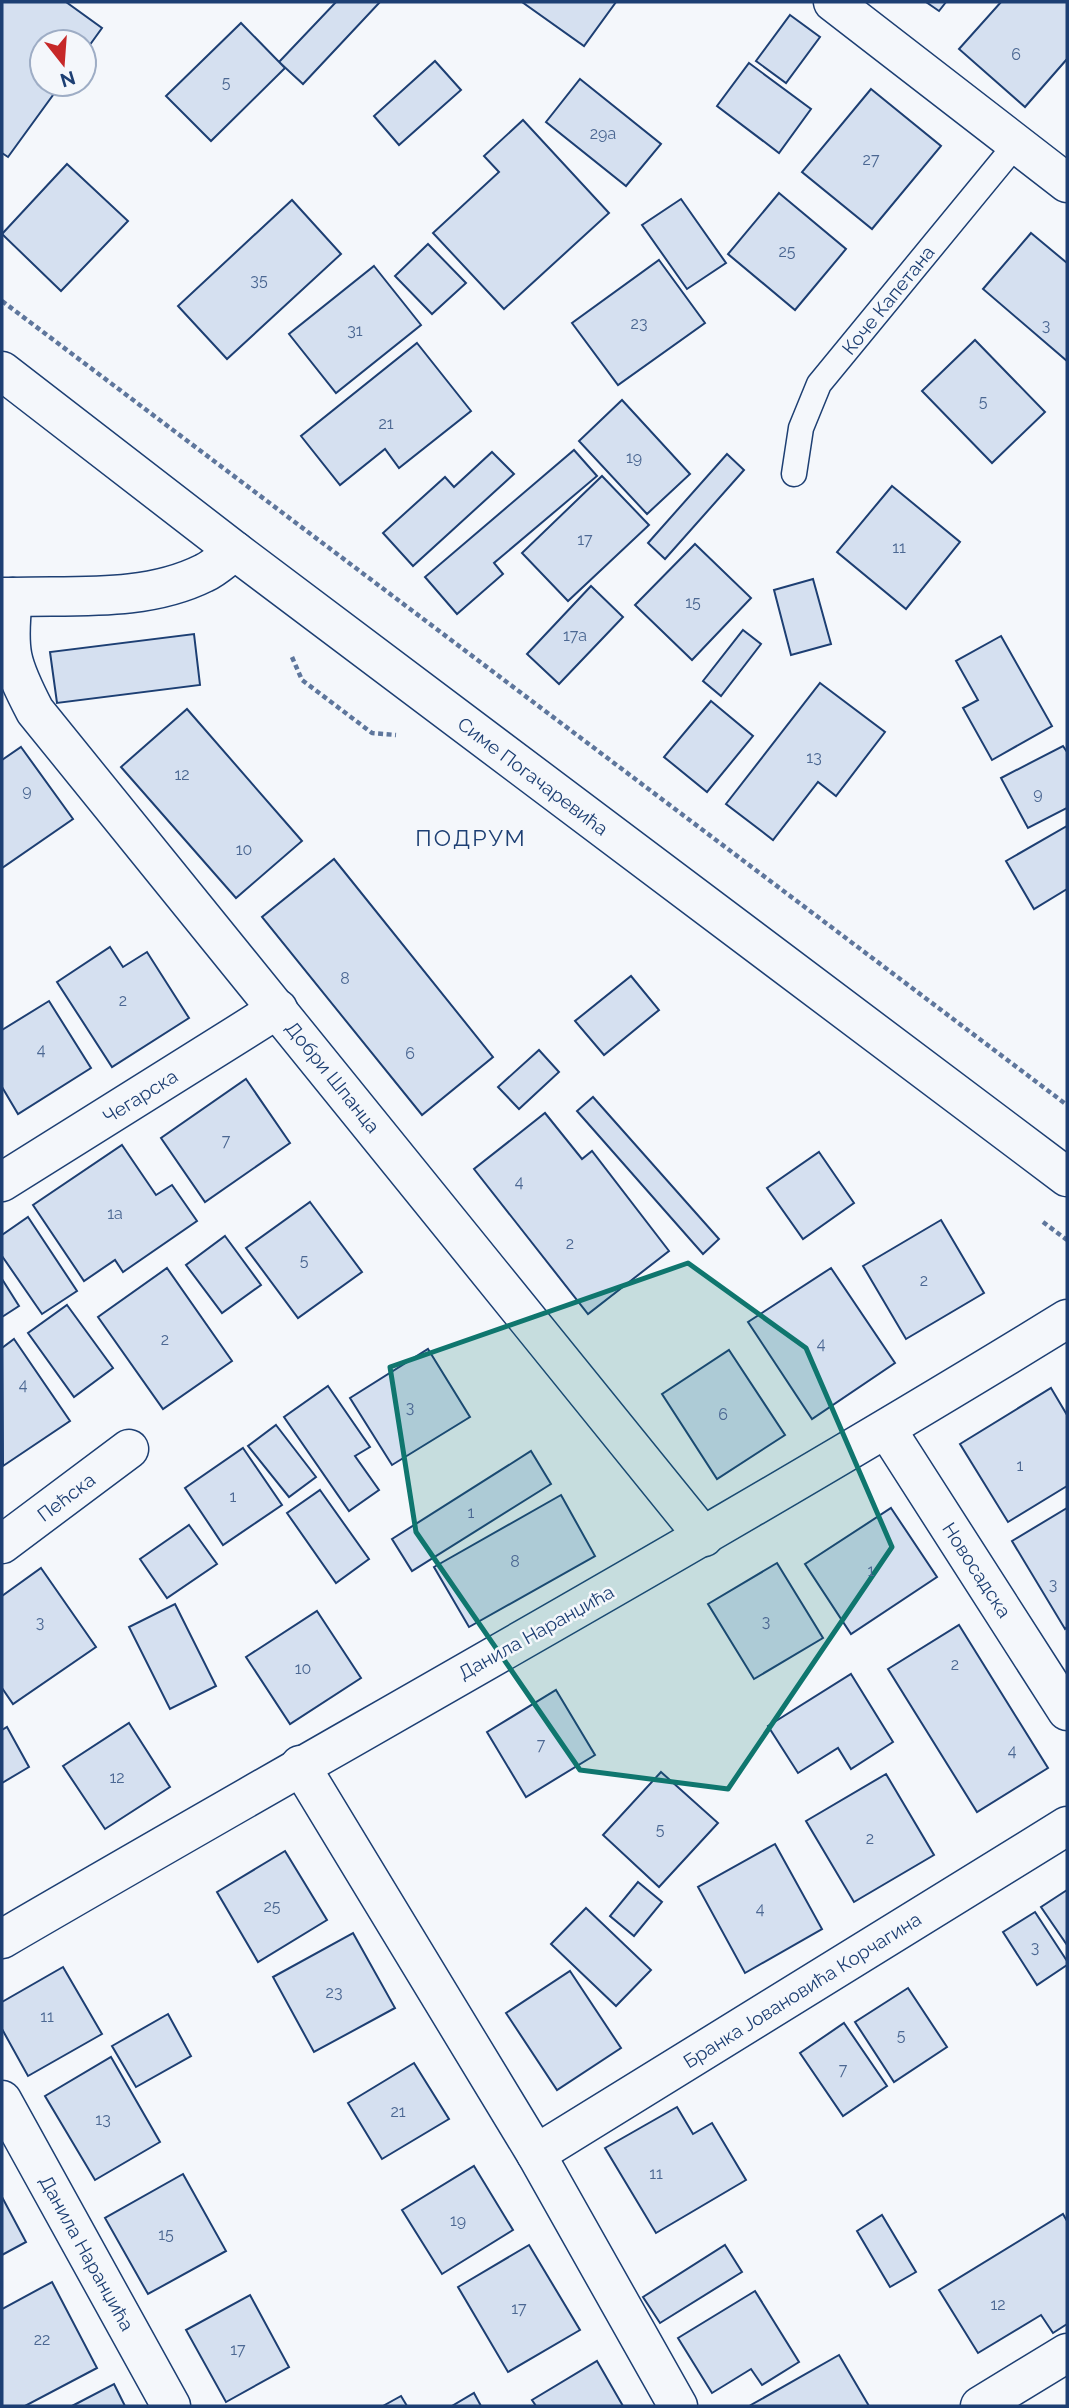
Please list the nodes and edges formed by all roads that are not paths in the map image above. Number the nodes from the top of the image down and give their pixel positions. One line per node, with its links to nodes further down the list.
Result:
1 (833, 2): 2 (street)
2 (1017, 143): 3 (street); 5 (lane, Коче Капетана)
3 (1067, 183)
4 (2, 370): 6 (street, Симе Погачаревића)
5 (794, 474)
6 (235, 551): 7 (street, Добри Шпанца); 9 (street, Симе Погачаревића)
7 (7, 597): 8 (street, Добри Шпанца)
8 (278, 1009): 10 (street, Чегарска); 14 (street, Добри Шпанца)
9 (1067, 1177)
10 (2, 1182)
11 (1067, 1319): 12 (street, Данила Наранџића)
12 (887, 1430): 14 (street, Данила Наранџића); 16 (street, Новосадска)
13 (130, 1449): 15 (street, Пећска)
14 (704, 1537): 17 (street, Данила Наранџића)
15 (2, 1544)
16 (1067, 1710)
17 (300, 1765): 19 (street, Данила Наранџића); 21 (street)
18 (1067, 1826): 21 (street, Бранка Јовановића Корчагина)
19 (2, 1939)
20 (2, 2100): 23 (street, Данила Наранџића)
21 (536, 2154): 24 (street)
22 (1067, 2353): 25 (street)
23 (172, 2406)
24 (678, 2406)
25 (980, 2406)

